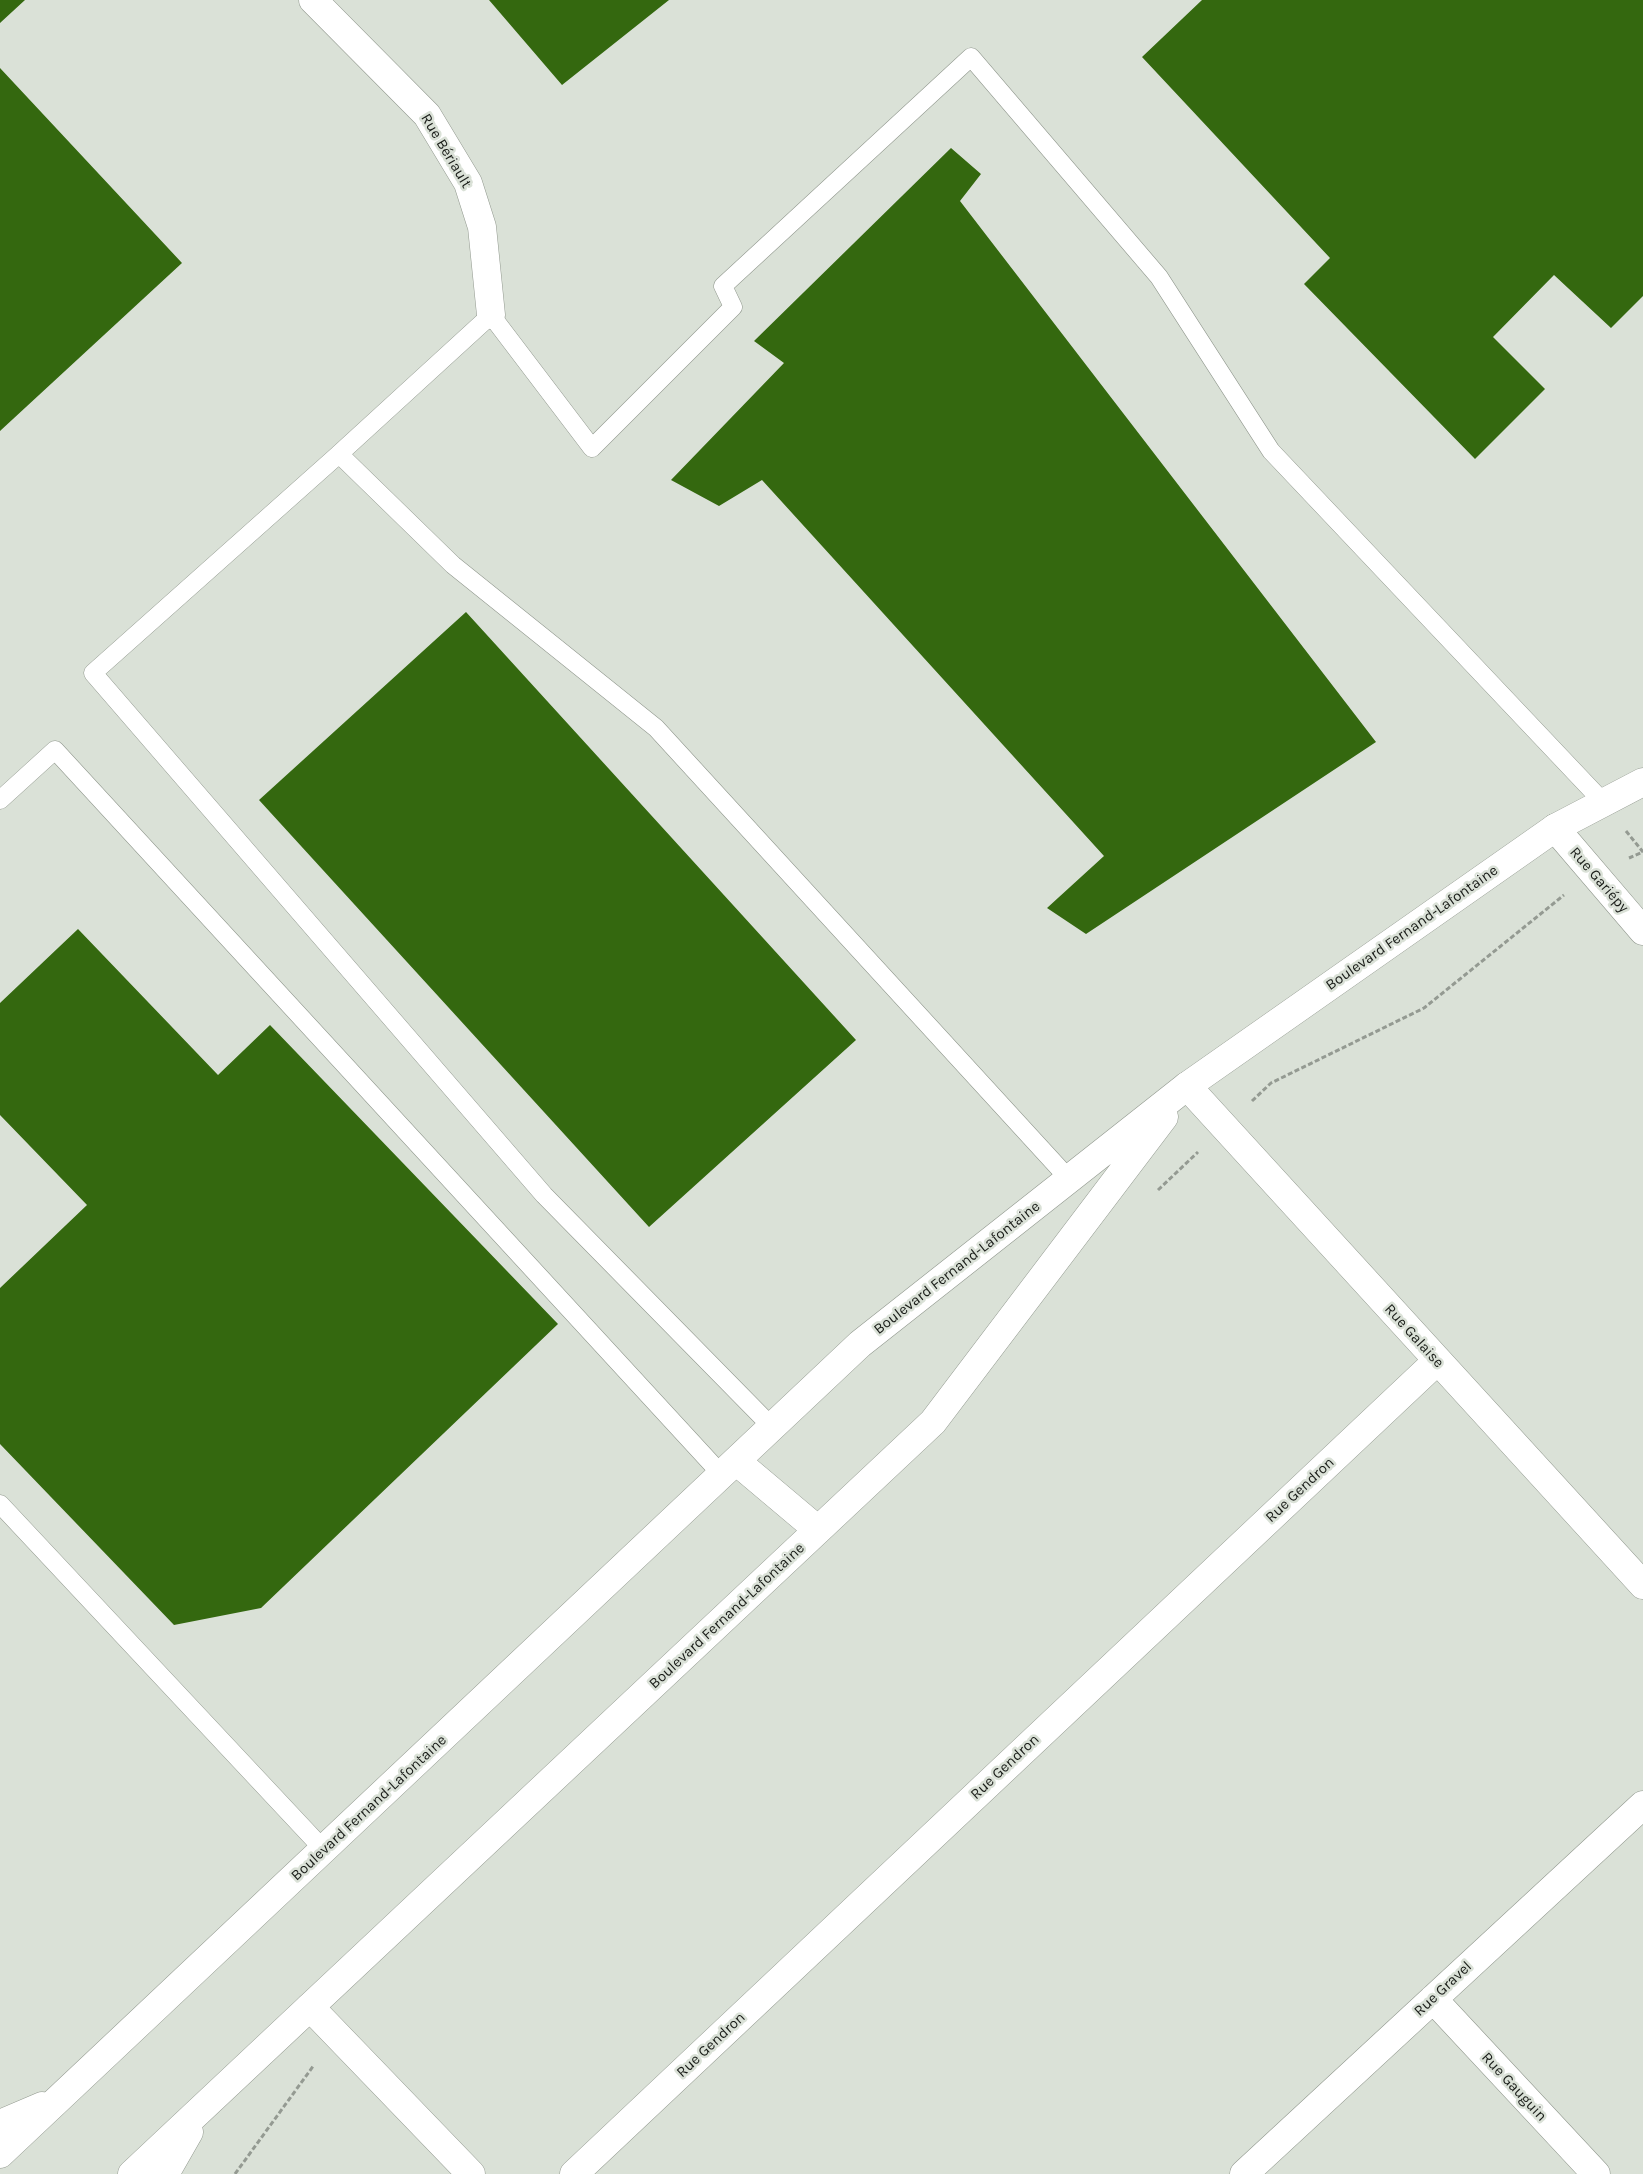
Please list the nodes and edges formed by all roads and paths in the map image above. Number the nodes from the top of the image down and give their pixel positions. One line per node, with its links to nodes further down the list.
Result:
1 (313, 0): 2 (street, Rue Bériault)
2 (491, 315): 3 (lane); 6 (lane)
3 (339, 454): 10 (lane); 12 (lane)
4 (1643, 782): 6 (street, Boulevard Fernand-Lafontaine)
5 (0, 800): 13 (lane)
6 (1604, 804): 7 (street, Boulevard Fernand-Lafontaine)
7 (1555, 828): 8 (street, Rue Gariépy); 9 (street, Boulevard Fernand-Lafontaine)
8 (1643, 931)
9 (1187, 1086): 10 (street, Boulevard Fernand-Lafontaine); 11 (street, Rue Galaise); 15 (street, Boulevard Fernand-Lafontaine)
10 (1069, 1179): 12 (street, Boulevard Fernand-Lafontaine)
11 (1437, 1361): 16 (street, Rue Galaise); 28 (street, Rue Gendron)
12 (772, 1427): 13 (street, Boulevard Fernand-Lafontaine)
13 (729, 1468): 15 (street, Boulevard Fernand-Lafontaine); 18 (street, Boulevard Fernand-Lafontaine)
14 (0, 1504): 18 (lane)
15 (818, 1530): 20 (street, Boulevard Fernand-Lafontaine)
16 (1643, 1585)
17 (1643, 1805): 19 (street, Rue Gravel)
18 (324, 1850): 21 (street, Boulevard Fernand-Lafontaine)
19 (1433, 1999): 29 (street, Rue Gravel); 30 (street, Rue Gauguin)
20 (310, 2007): 22 (street, Boulevard Fernand-Lafontaine); 27 (street)
21 (61, 2097): 23 (street); 24 (street, Boulevard Fernand-Lafontaine)
22 (202, 2109): 25 (street, Boulevard Fernand-Lafontaine); 26 (street)
23 (0, 2124)
24 (0, 2154)
25 (132, 2174)
26 (165, 2174)
27 (471, 2174)
28 (574, 2174)
29 (1244, 2174)
30 (1596, 2174)

